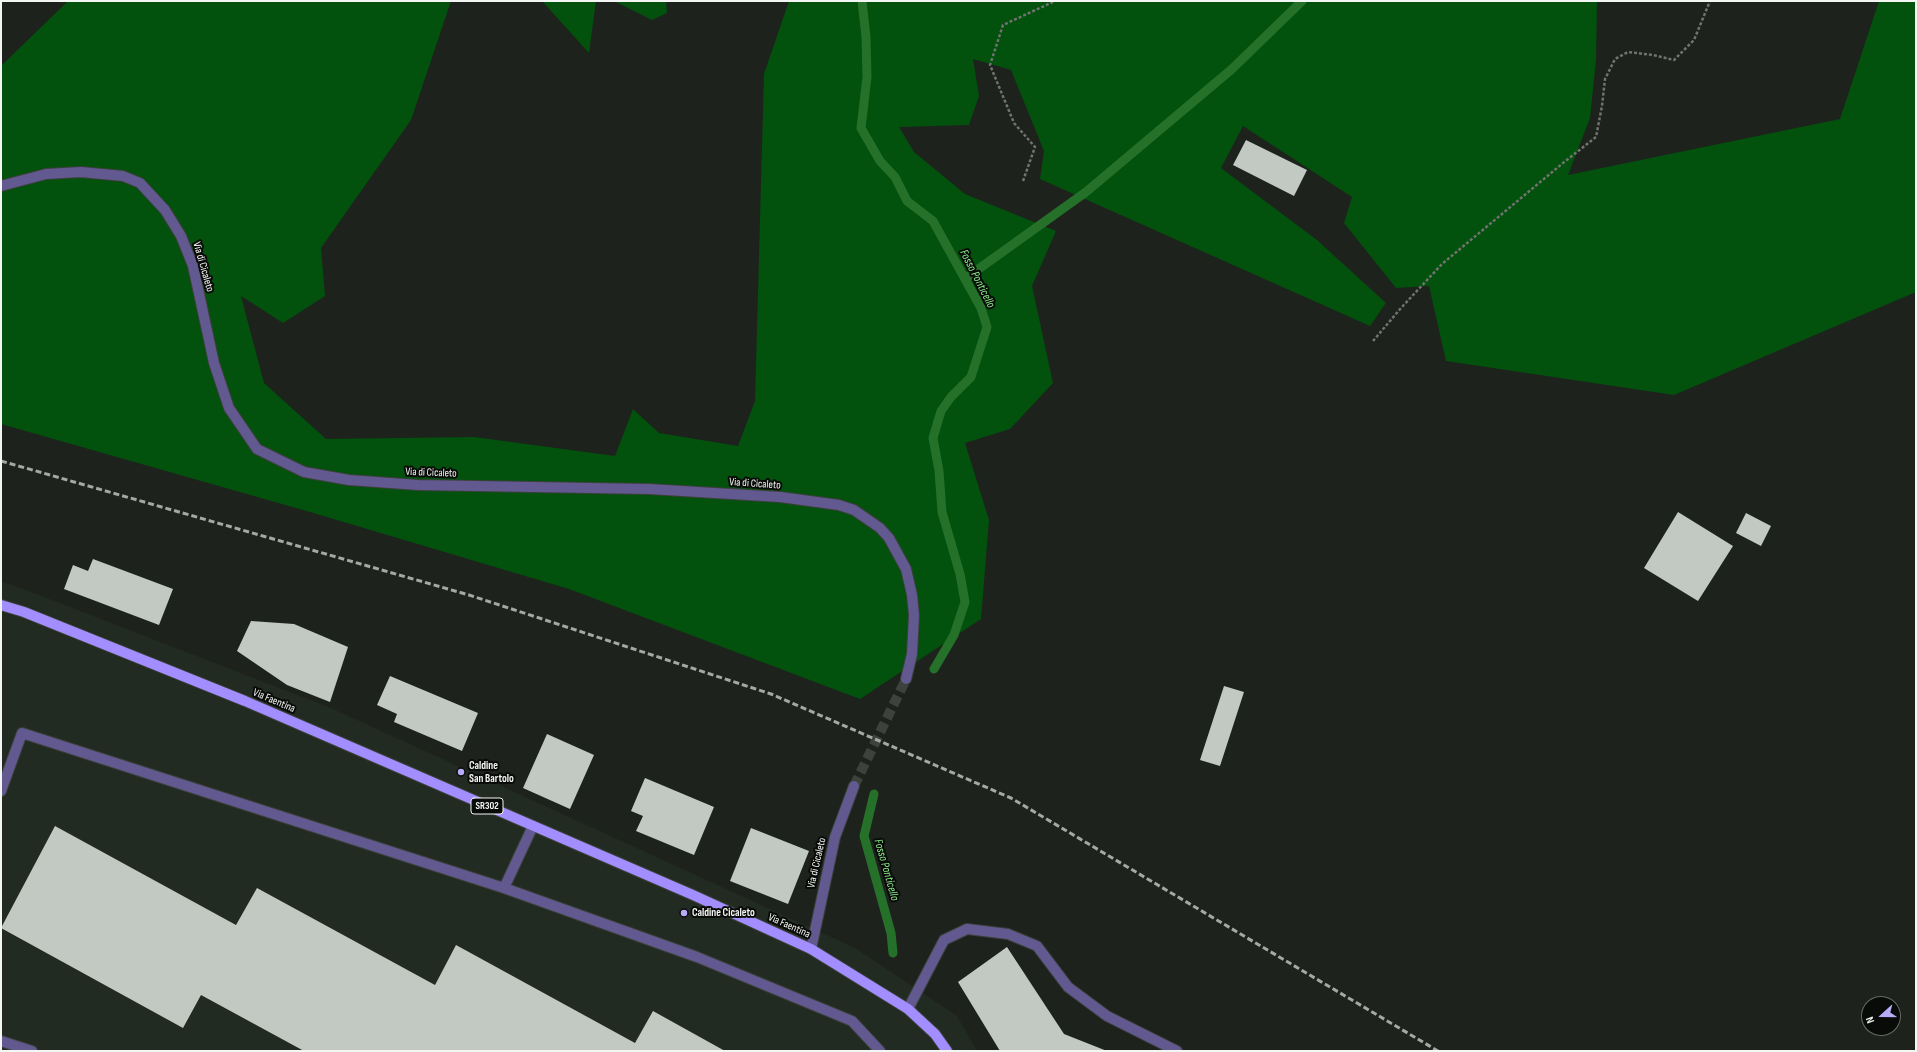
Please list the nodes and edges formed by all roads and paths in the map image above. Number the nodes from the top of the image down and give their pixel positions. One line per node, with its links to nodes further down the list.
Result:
1 (1055, 1): 3 (path)
2 (1710, 1): 5 (path)
3 (1023, 181)
4 (1, 186): 7 (street, Via di Cicaleto)
5 (1373, 341)
6 (1, 605): 10 (main road, Via Faentina / SR302)
7 (906, 679)
8 (854, 786): 12 (street, Via di Cicaleto)
9 (1, 791): 11 (street)
10 (533, 826): 11 (street); 12 (main road, Via Faentina / SR302)
11 (504, 888): 16 (street)
12 (811, 949): 13 (main road, Via Faentina / SR302)
13 (908, 1010): 17 (main road, Via Faentina / SR302); 18 (street)
14 (1, 1041): 15 (street)
15 (32, 1051)
16 (880, 1051)
17 (947, 1051)
18 (1177, 1051)

